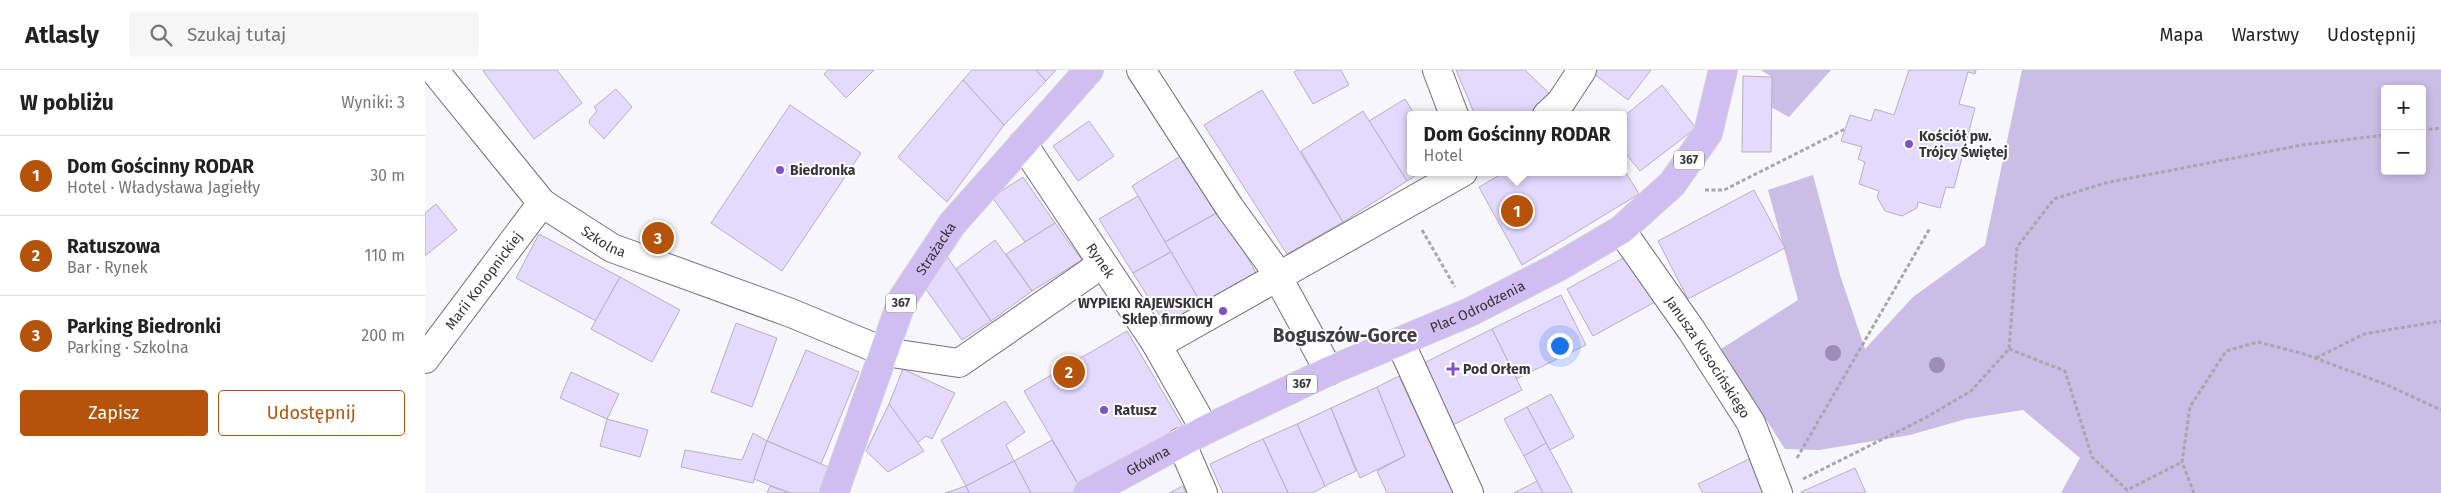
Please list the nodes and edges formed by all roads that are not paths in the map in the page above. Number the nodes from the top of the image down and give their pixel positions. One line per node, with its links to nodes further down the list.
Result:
1 (1089, 70): 9 (main road, Strażacka / 367)
2 (1141, 70): 14 (street)
3 (1437, 70): 7 (street)
4 (1582, 70): 8 (street)
5 (1723, 70): 12 (main road, 367)
6 (445, 74): 11 (street, Szkolna)
7 (1452, 111)
8 (1551, 111)
9 (1023, 144): 13 (street, Rynek); 17 (main road, Strażacka / 367)
10 (1455, 176): 14 (street)
11 (542, 203): 17 (street, Szkolna); 18 (street, Marii Konopnickiej)
12 (1621, 230): 15 (main road, Plac Odrodzenia / 367); 21 (street, Janusza Kusocińskiego)
13 (1102, 264): 16 (street, Rynek); 17 (street, Szkolna)
14 (1274, 271): 16 (street); 19 (street)
15 (1400, 342): 19 (main road, Plac Odrodzenia / 367); 25 (street)
16 (1157, 345): 20 (street, Rynek)
17 (885, 352): 22 (main road, Strażacka / 367)
18 (425, 359)
19 (1329, 371): 20 (main road, Plac Odrodzenia / 367)
20 (1193, 436): 23 (main road, Główna / 367); 24 (street, Rynek)
21 (1778, 492)
22 (834, 493)
23 (1088, 493)
24 (1203, 493)
25 (1469, 493)

